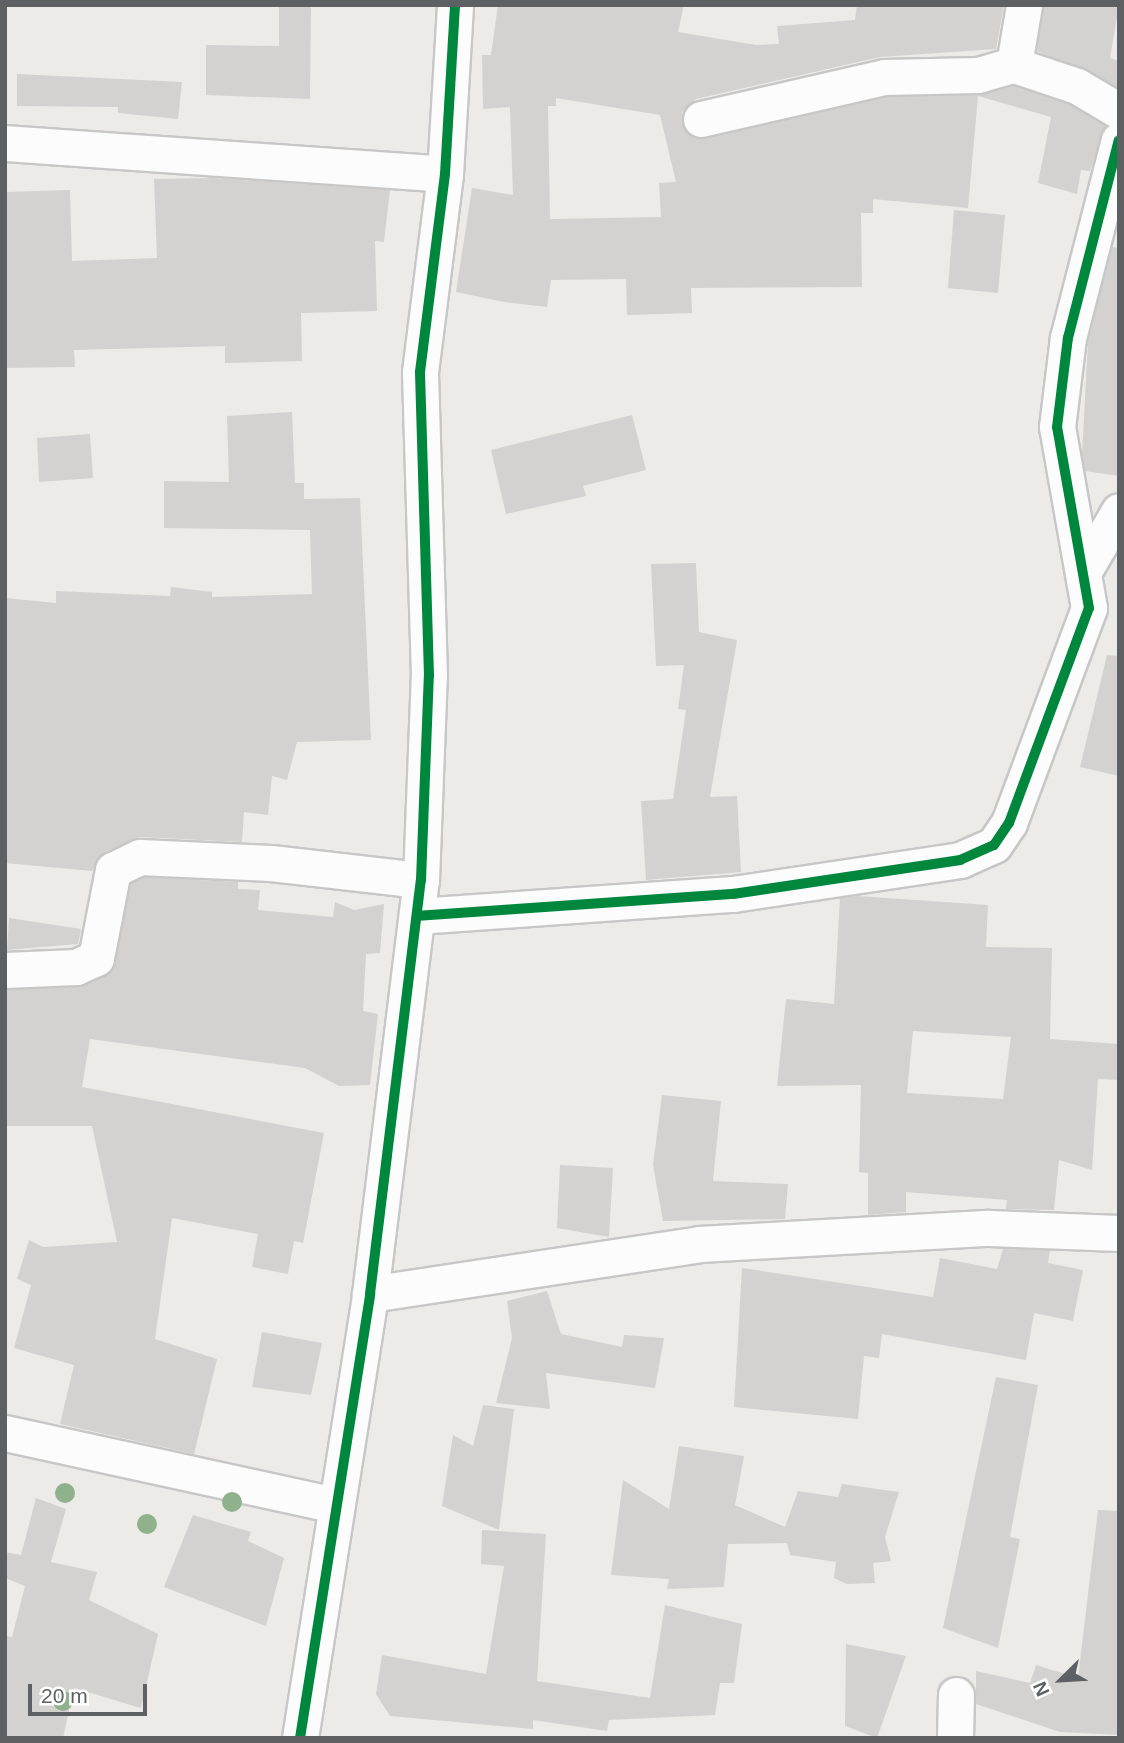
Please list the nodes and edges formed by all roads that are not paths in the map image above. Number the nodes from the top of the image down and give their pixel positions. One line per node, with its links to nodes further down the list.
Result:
1 (455, 5): 8 (street)
2 (1024, 5): 3 (street)
3 (1014, 65): 4 (street); 5 (street)
4 (1119, 111)
5 (701, 119)
6 (1119, 140): 10 (street)
7 (5, 144): 8 (street)
8 (444, 174): 11 (street)
9 (1119, 511): 10 (street)
10 (1085, 569): 12 (street)
11 (421, 880): 12 (street); 13 (street)
12 (417, 916): 15 (street)
13 (5, 970)
14 (1119, 1233): 15 (street)
15 (370, 1294): 17 (street)
16 (5, 1433): 17 (street)
17 (334, 1506): 19 (street)
18 (956, 1695): 20 (street)
19 (300, 1738)
20 (955, 1738)

